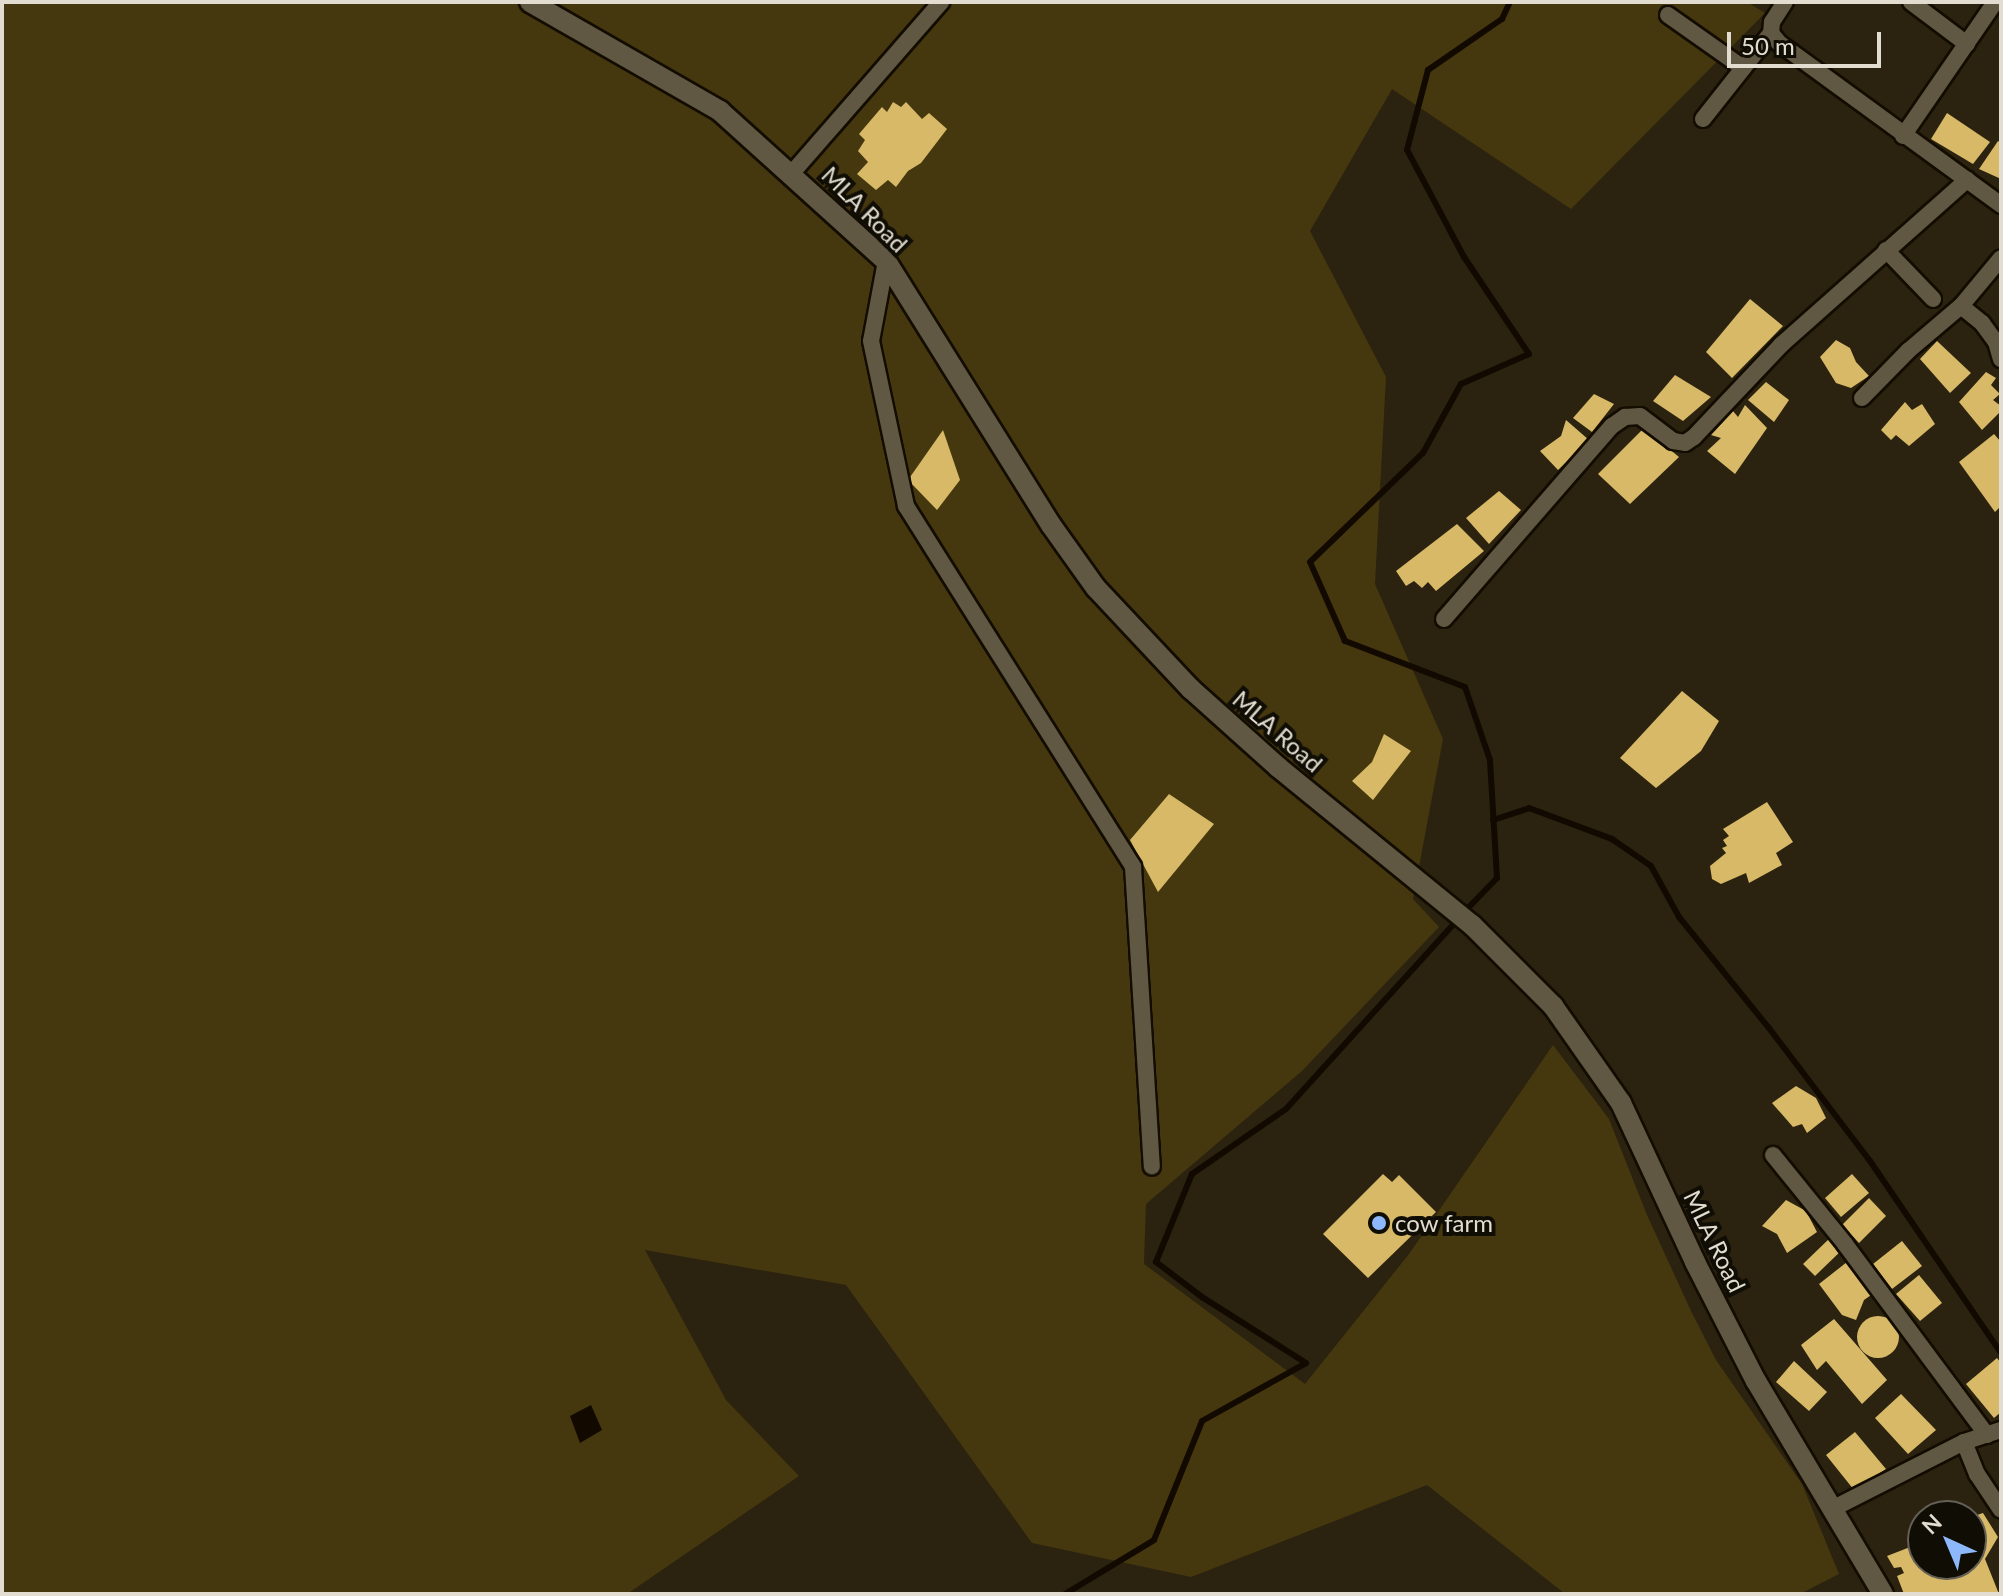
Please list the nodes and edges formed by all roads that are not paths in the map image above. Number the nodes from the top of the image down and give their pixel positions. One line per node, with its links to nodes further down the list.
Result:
1 (530, 2): 12 (street, MLA Road)
2 (941, 2): 12 (street)
3 (1785, 2): 7 (street)
4 (1911, 2): 8 (street)
5 (1995, 2): 8 (street)
6 (1668, 15): 9 (street)
7 (1771, 33): 9 (street); 11 (street)
8 (1967, 44): 11 (street)
9 (1743, 68): 10 (street)
10 (1703, 119)
11 (1903, 136): 13 (street)
12 (792, 173): 17 (street, MLA Road)
13 (1967, 180): 14 (street); 15 (street)
14 (2001, 205)
15 (1886, 250): 18 (street); 22 (street)
16 (2001, 258): 19 (street)
17 (886, 261): 24 (street); 27 (street, MLA Road)
18 (1933, 299)
19 (1961, 306): 20 (street); 21 (street)
20 (2001, 359)
21 (1862, 398)
22 (1444, 619)
23 (1773, 1155): 25 (street)
24 (1152, 1166)
25 (1994, 1432): 26 (street)
26 (1964, 1442): 27 (street); 28 (street)
27 (1834, 1508): 29 (street, MLA Road)
28 (2001, 1510)
29 (1883, 1594)

